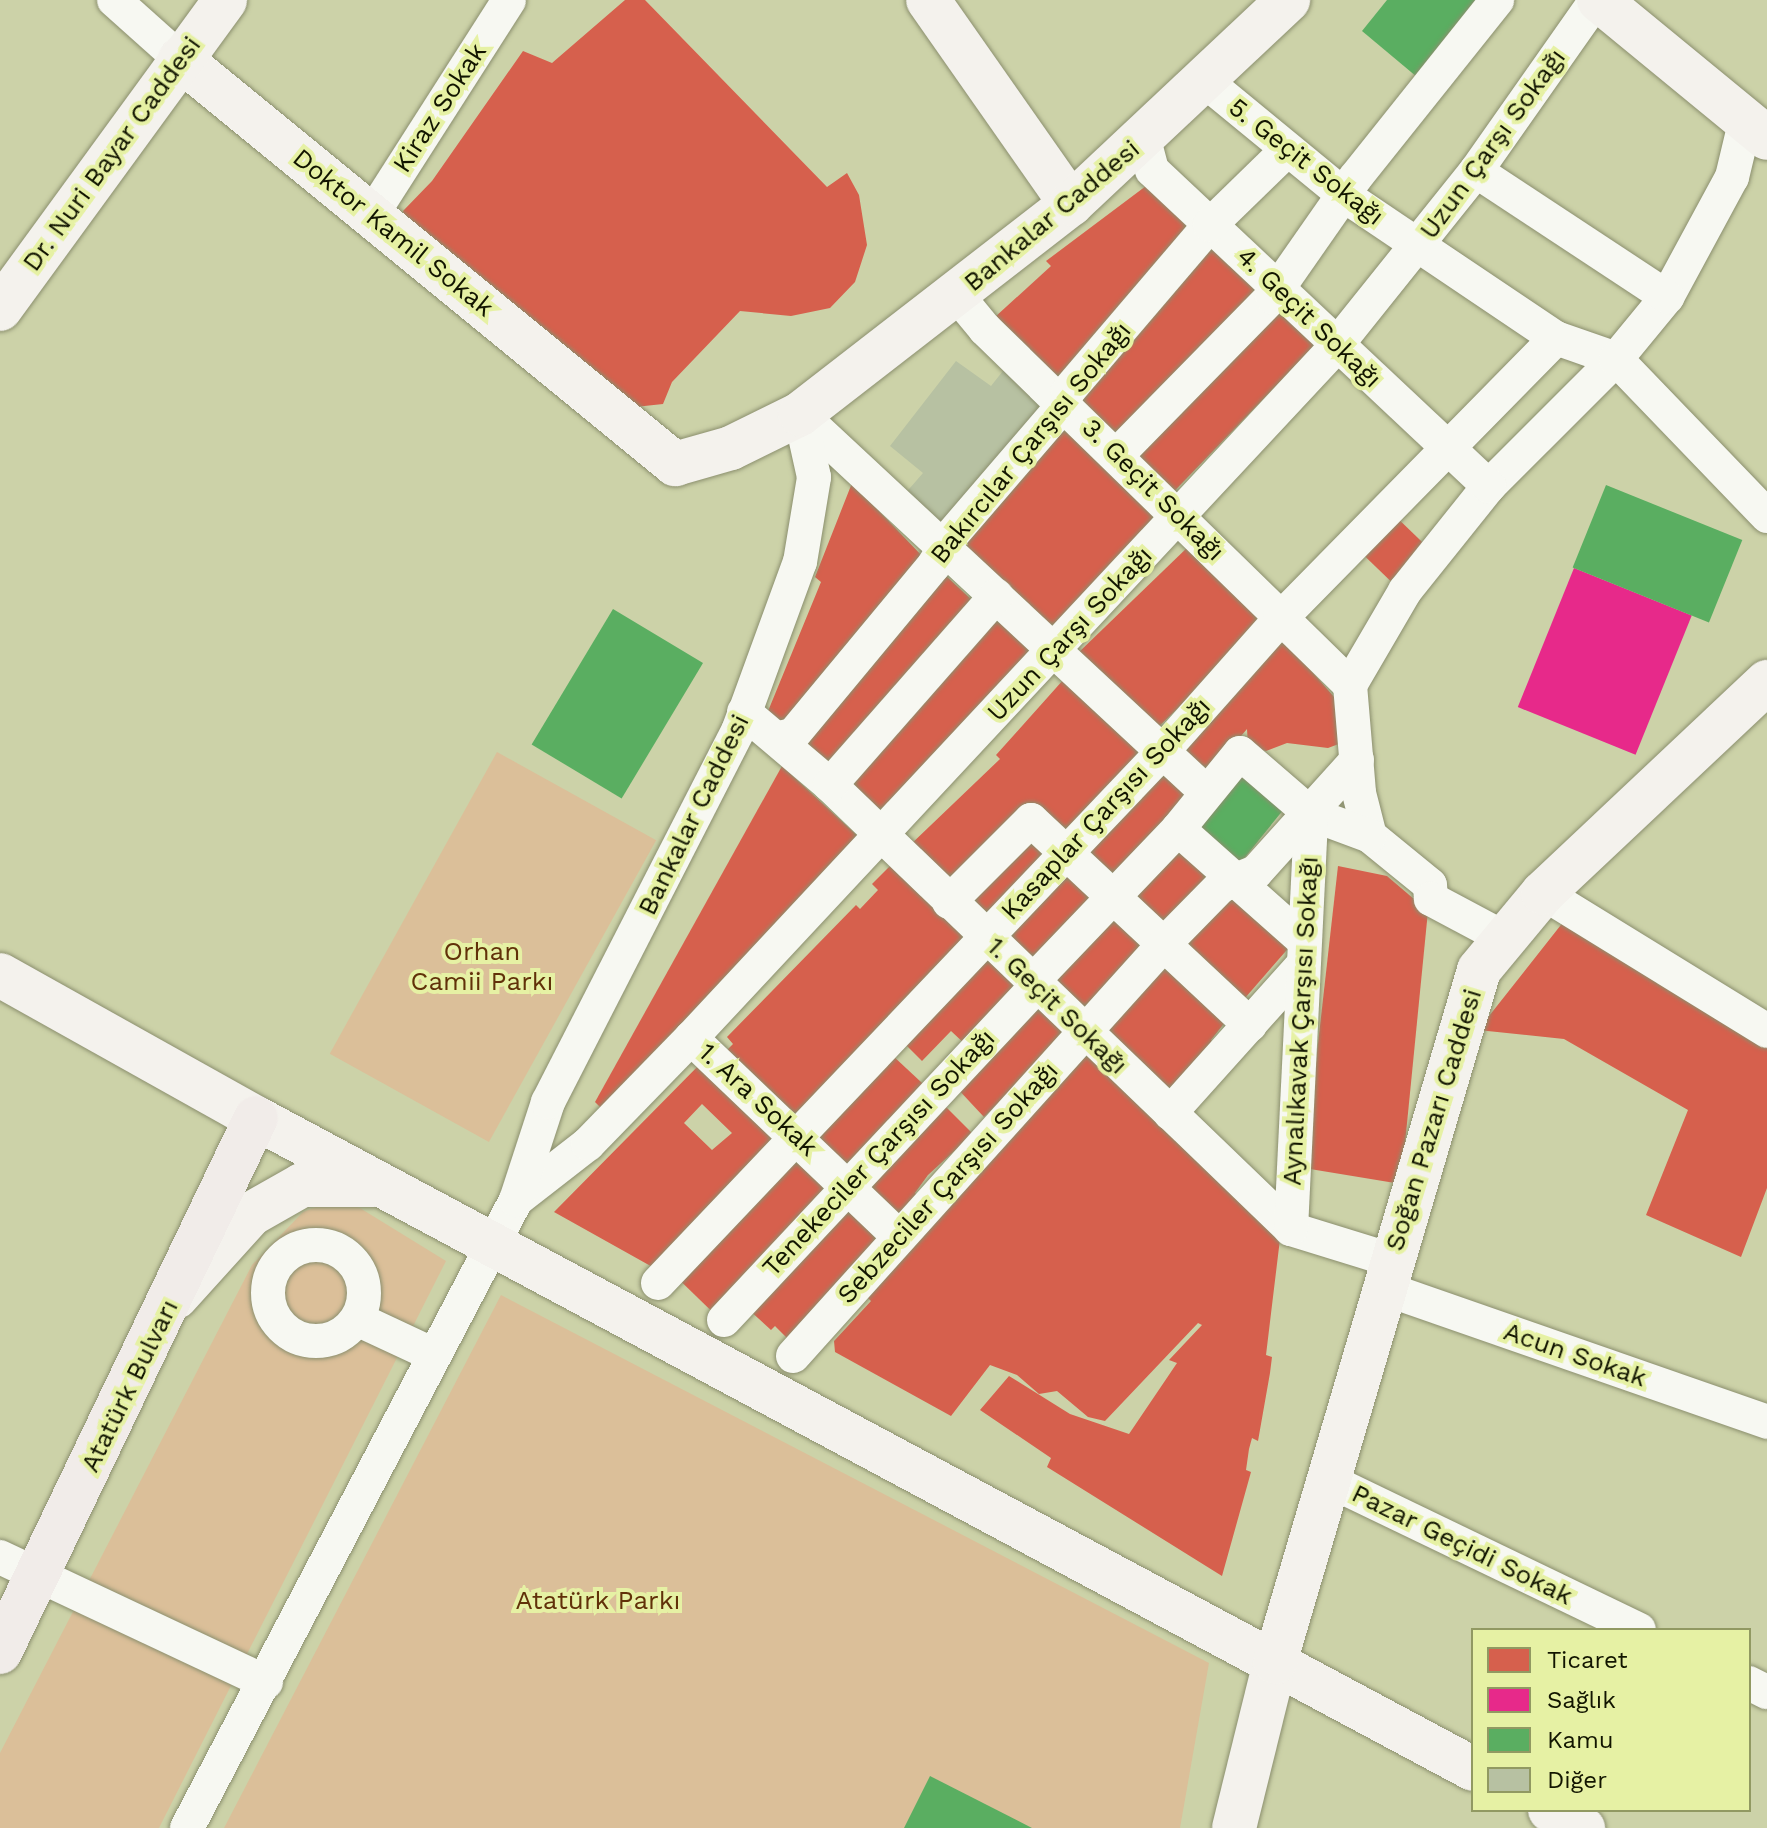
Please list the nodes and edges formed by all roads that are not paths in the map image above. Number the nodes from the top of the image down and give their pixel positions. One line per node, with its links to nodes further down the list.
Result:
1 (114, 0): 8 (street, Doktor Kamil Sokak)
2 (225, 0): 8 (main road, Dr. Nuri Bayar Caddesi)
3 (509, 0): 16 (street, Kiraz Sokak)
4 (928, 0): 15 (main road)
5 (1288, 0): 9 (main road, Bankalar Caddesi)
6 (1497, 0): 14 (street)
7 (1591, 9): 10 (main road); 13 (street, Uzun Çarşı Sokağı)
8 (180, 59): 16 (main road, Doktor Kamil Sokak); 22 (main road, Dr. Nuri Bayar Caddesi)
9 (1205, 81): 11 (main road, Bankalar Caddesi); 12 (street, 5. Geçit Sokağı)
10 (1756, 131): 21 (street)
11 (1144, 140): 15 (main road, Bankalar Caddesi); 17 (street, 4. Geçit Sokağı)
12 (1287, 150): 14 (street, 5. Geçit Sokağı); 17 (street, Bakırcılar Çarşısı Sokağı)
13 (1476, 171): 18 (street, Uzun Çarşı Sokağı); 21 (street)
14 (1345, 196): 18 (street, 5. Geçit Sokağı); 19 (street)
15 (1071, 204): 20 (main road, Bankalar Caddesi)
16 (371, 216): 30 (main road, Doktor Kamil Sokak)
17 (1210, 225): 19 (street, 4. Geçit Sokağı); 26 (street, Bakırcılar Çarşısı Sokağı)
18 (1419, 246): 23 (street, 5. Geçit Sokağı); 24 (street, Uzun Çarşı Sokağı)
19 (1278, 289): 24 (street, 4. Geçit Sokağı); 29 (street)
20 (956, 294): 26 (street, 3. Geçit Sokağı); 27 (main road, Bankalar Caddesi)
21 (1667, 297): 25 (street)
22 (0, 309)
23 (1556, 338): 25 (street, 5. Geçit Sokağı); 28 (street, Kasaplar Çarşısı Sokağı)
24 (1337, 345): 28 (street, 4. Geçit Sokağı); 32 (street, Uzun Çarşı Sokağı)
25 (1616, 359): 31 (street); 33 (street)
26 (1063, 400): 29 (street, 3. Geçit Sokağı); 34 (street, Bakırcılar Çarşısı Sokağı)
27 (800, 414): 30 (main road, Bankalar Caddesi); 34 (street); 40 (street, Bankalar Caddesi)
28 (1445, 449): 31 (street, 4. Geçit Sokağı); 36 (street, Kasaplar Çarşısı Sokağı)
29 (1118, 454): 32 (street, 3. Geçit Sokağı)
30 (675, 464)
31 (1489, 486): 39 (street)
32 (1180, 516): 36 (street, 3. Geçit Sokağı); 37 (street, Uzun Çarşı Sokağı)
33 (1767, 516)
34 (943, 550): 35 (street); 41 (street, Bakırcılar Çarşısı Sokağı)
35 (996, 596): 37 (street); 44 (street)
36 (1280, 619): 39 (street, 3. Geçit Sokağı); 42 (street, Kasaplar Çarşısı Sokağı)
37 (1053, 652): 42 (street); 48 (street, Uzun Çarşı Sokağı)
38 (1767, 682): 52 (main road, Soğan Pazarı Caddesi)
39 (1350, 685): 43 (street)
40 (744, 712): 41 (street, 1. Geçit Sokağı); 70 (street, Bankalar Caddesi)
41 (779, 738): 44 (street, 1. Geçit Sokağı)
42 (1160, 753): 45 (street); 50 (street, Kasaplar Çarşısı Sokağı)
43 (1357, 760): 46 (street, Sebzeciler Çarşısı Sokağı); 49 (street)
44 (830, 785): 48 (street, 1. Geçit Sokağı)
45 (1206, 792): 46 (street, Tenekeciler Çarşısı Sokağı); 47 (street, Tenekeciler Çarşısı Sokağı)
46 (1311, 814): 49 (street); 51 (street, Sebzeciler Çarşısı Sokağı); 58 (street, Aynalıkavak Çarşısı Sokağı)
47 (1178, 829): 51 (street); 53 (street, Tenekeciler Çarşısı Sokağı)
48 (882, 836): 54 (street, 1. Geçit Sokağı); 64 (street, Uzun Çarşı Sokağı)
49 (1370, 836): 56 (street)
50 (1068, 852): 53 (street); 54 (street); 55 (street, Kasaplar Çarşısı Sokağı)
51 (1232, 880): 57 (street, Sebzeciler Çarşısı Sokağı); 58 (street)
52 (1543, 893): 56 (main road, Soğan Pazarı Caddesi); 62 (street)
53 (1114, 895): 57 (street); 60 (street, Tenekeciler Çarşısı Sokağı)
54 (949, 902): 55 (street, 1. Geçit Sokağı)
55 (986, 938): 60 (street, 1. Geçit Sokağı); 67 (street, Kasaplar Çarşısı Sokağı)
56 (1504, 938): 74 (main road, Soğan Pazarı Caddesi)
57 (1165, 943): 61 (street); 63 (street, Sebzeciler Çarşısı Sokağı)
58 (1303, 953): 61 (street); 71 (street, Aynalıkavak Çarşısı Sokağı)
59 (0, 975): 66 (main road)
60 (1034, 985): 63 (street, 1. Geçit Sokağı); 68 (street, Tenekeciler Çarşısı Sokağı)
61 (1250, 1025): 65 (street)
62 (1767, 1031)
63 (1083, 1032): 65 (street, 1. Geçit Sokağı); 80 (street, Sebzeciler Çarşısı Sokağı)
64 (691, 1038): 67 (street, 1. Ara Sokak); 70 (street, Uzun Çarşı Sokağı)
65 (1170, 1113): 71 (street, 1. Geçit Sokağı)
66 (256, 1118): 69 (main road); 76 (main road, Atatürk Bulvarı)
67 (797, 1139): 68 (street, 1. Ara Sokak); 75 (street, Kasaplar Çarşısı Sokağı)
68 (848, 1184): 72 (street, 1. Ara Sokak); 78 (street, Tenekeciler Çarşısı Sokağı)
69 (385, 1186): 73 (main road); 76 (main road)
70 (516, 1200): 73 (street, Bankalar Caddesi)
71 (1291, 1229): 74 (street, 1. Geçit Sokağı)
72 (892, 1230)
73 (493, 1245): 79 (street, Bankalar Caddesi); 87 (main road)
74 (1387, 1274): 81 (street, Acun Sokak); 82 (main road, Soğan Pazarı Caddesi)
75 (658, 1283)
76 (170, 1303): 84 (main road, Atatürk Bulvarı)
77 (357, 1319): 79 (street)
78 (724, 1320)
79 (432, 1354): 88 (street, Bankalar Caddesi)
80 (793, 1356)
81 (1766, 1420)
82 (1328, 1480): 85 (street, Pazar Geçidi Sokak); 87 (main road, Soğan Pazarı Caddesi)
83 (0, 1557): 84 (street)
84 (39, 1576): 86 (main road, Atatürk Bulvarı); 88 (street)
85 (1635, 1628)
86 (0, 1652)
87 (1275, 1662): 89 (main road); 92 (main road, Soğan Pazarı Caddesi)
88 (266, 1682): 91 (street, Bankalar Caddesi)
89 (1471, 1768)
90 (1554, 1812): 93 (main road)
91 (187, 1828)
92 (1234, 1828)
93 (1583, 1828)

